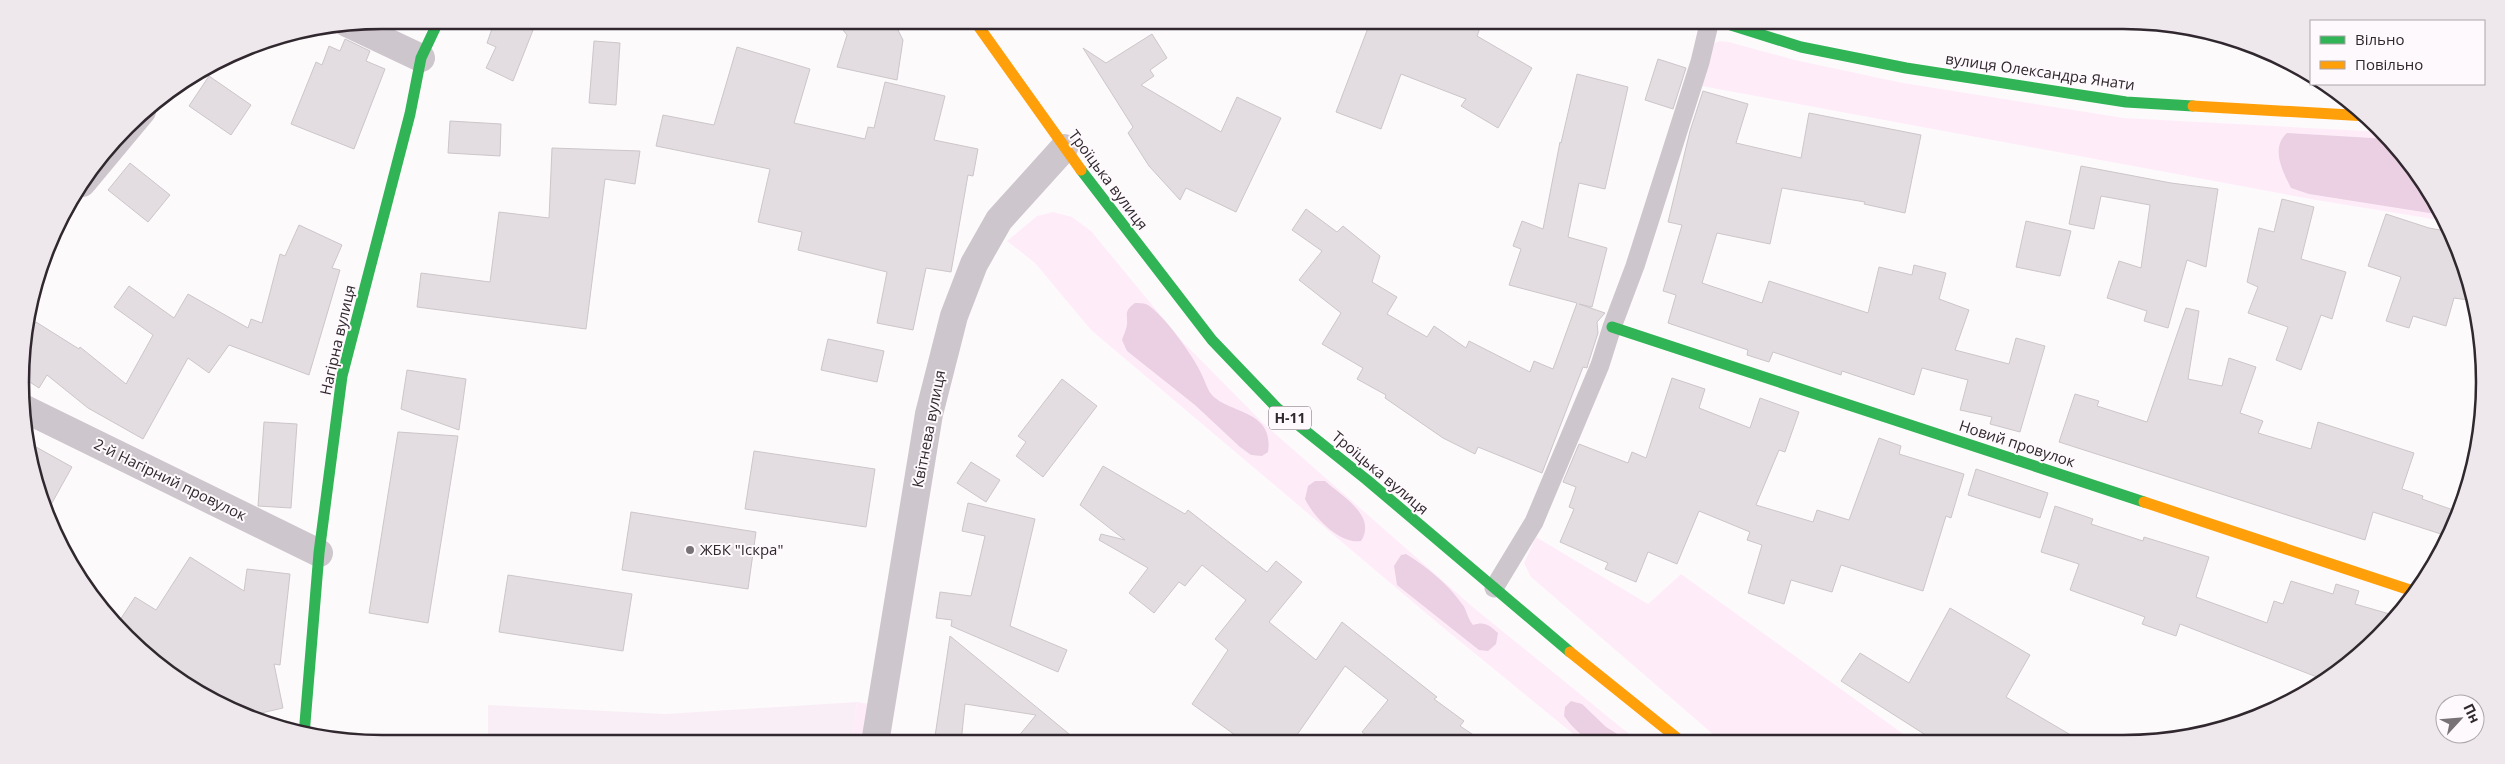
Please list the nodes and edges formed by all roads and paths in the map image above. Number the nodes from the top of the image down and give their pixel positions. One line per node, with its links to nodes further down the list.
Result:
1 (435, 29): 6 (street, Нагірна вулиця)
2 (980, 29): 8 (street, Троїцька вулиця / Н-11)
3 (1708, 29): 9 (lane)
4 (1743, 29): 7 (street, вулиця Олександра Янати)
5 (360, 30): 6 (street)
6 (422, 58): 11 (street, Нагірна вулиця)
7 (2355, 115)
8 (1064, 148): 12 (street, Троїцька вулиця / Н-11); 15 (street, Квітнева вулиця)
9 (1612, 327): 12 (lane); 13 (street, Новий провулок)
10 (31, 412): 11 (street, 2-й Нагірний провулок)
11 (319, 553): 14 (street, Нагірна вулиця)
12 (1494, 588): 16 (street, Троїцька вулиця / Н-11)
13 (2409, 590)
14 (305, 726)
15 (876, 735)
16 (1673, 735)

